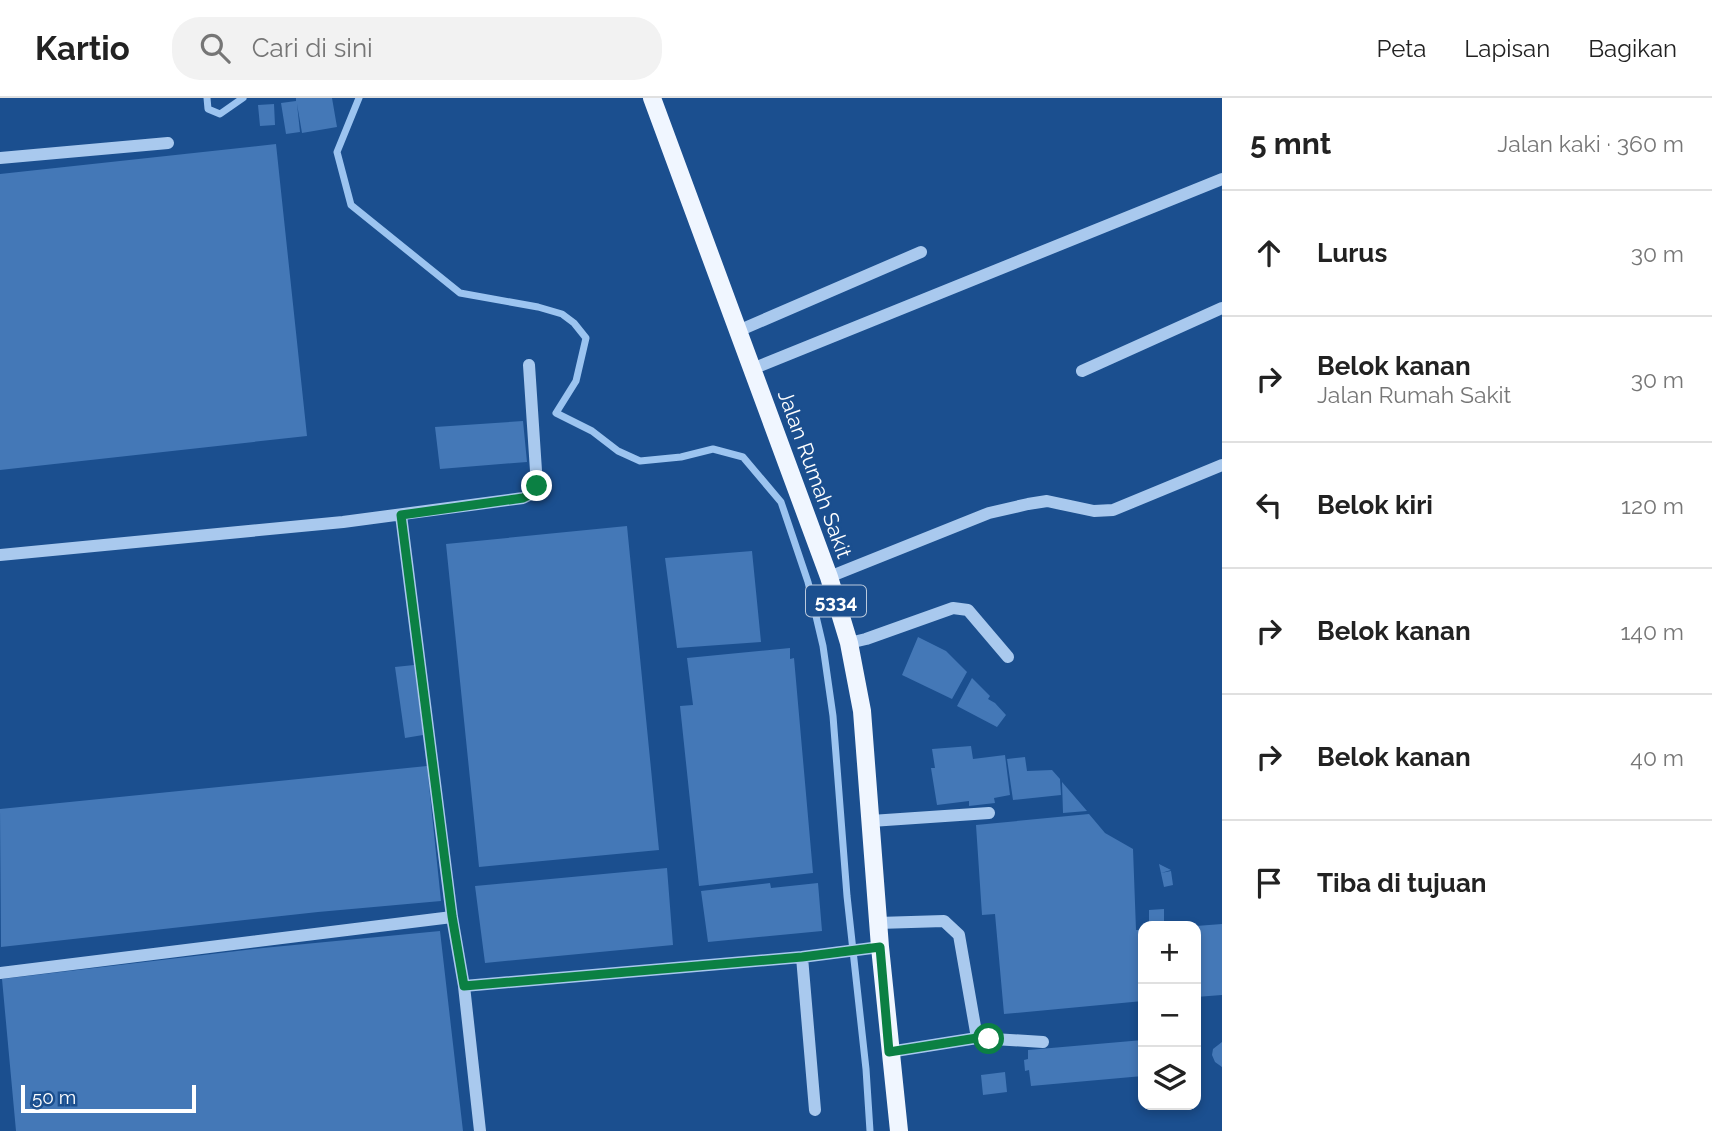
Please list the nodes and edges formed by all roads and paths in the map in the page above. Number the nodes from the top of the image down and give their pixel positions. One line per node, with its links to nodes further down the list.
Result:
1 (652, 98): 7 (main road, Jalan Rumah Sakit / 5334)
2 (168, 143): 3 (lane)
3 (0, 158)
4 (1222, 179): 9 (lane)
5 (921, 252): 7 (lane)
6 (1222, 308): 10 (lane)
7 (738, 331): 9 (main road, Jalan Rumah Sakit / 5334)
8 (529, 365): 12 (lane)
9 (752, 369): 14 (main road, Jalan Rumah Sakit / 5334)
10 (1082, 371)
11 (1222, 465): 14 (lane)
12 (401, 515): 13 (lane); 19 (lane)
13 (0, 555)
14 (829, 577): 15 (main road, Jalan Rumah Sakit / 5334)
15 (849, 643): 16 (lane); 18 (main road, Jalan Rumah Sakit / 5334)
16 (1008, 657)
17 (989, 813): 18 (lane)
18 (871, 821): 20 (main road, Jalan Rumah Sakit / 5334)
19 (452, 916): 23 (lane); 24 (lane)
20 (878, 923): 21 (main road, Jalan Rumah Sakit / 5334); 25 (lane)
21 (872, 948): 22 (lane); 27 (main road, Jalan Rumah Sakit / 5334)
22 (802, 957): 24 (lane); 28 (lane)
23 (0, 973)
24 (464, 986): 29 (lane)
25 (977, 1038): 26 (lane); 27 (lane)
26 (1043, 1042)
27 (889, 1052): 30 (main road, Jalan Rumah Sakit / 5334)
28 (815, 1110)
29 (480, 1131)
30 (899, 1131)

